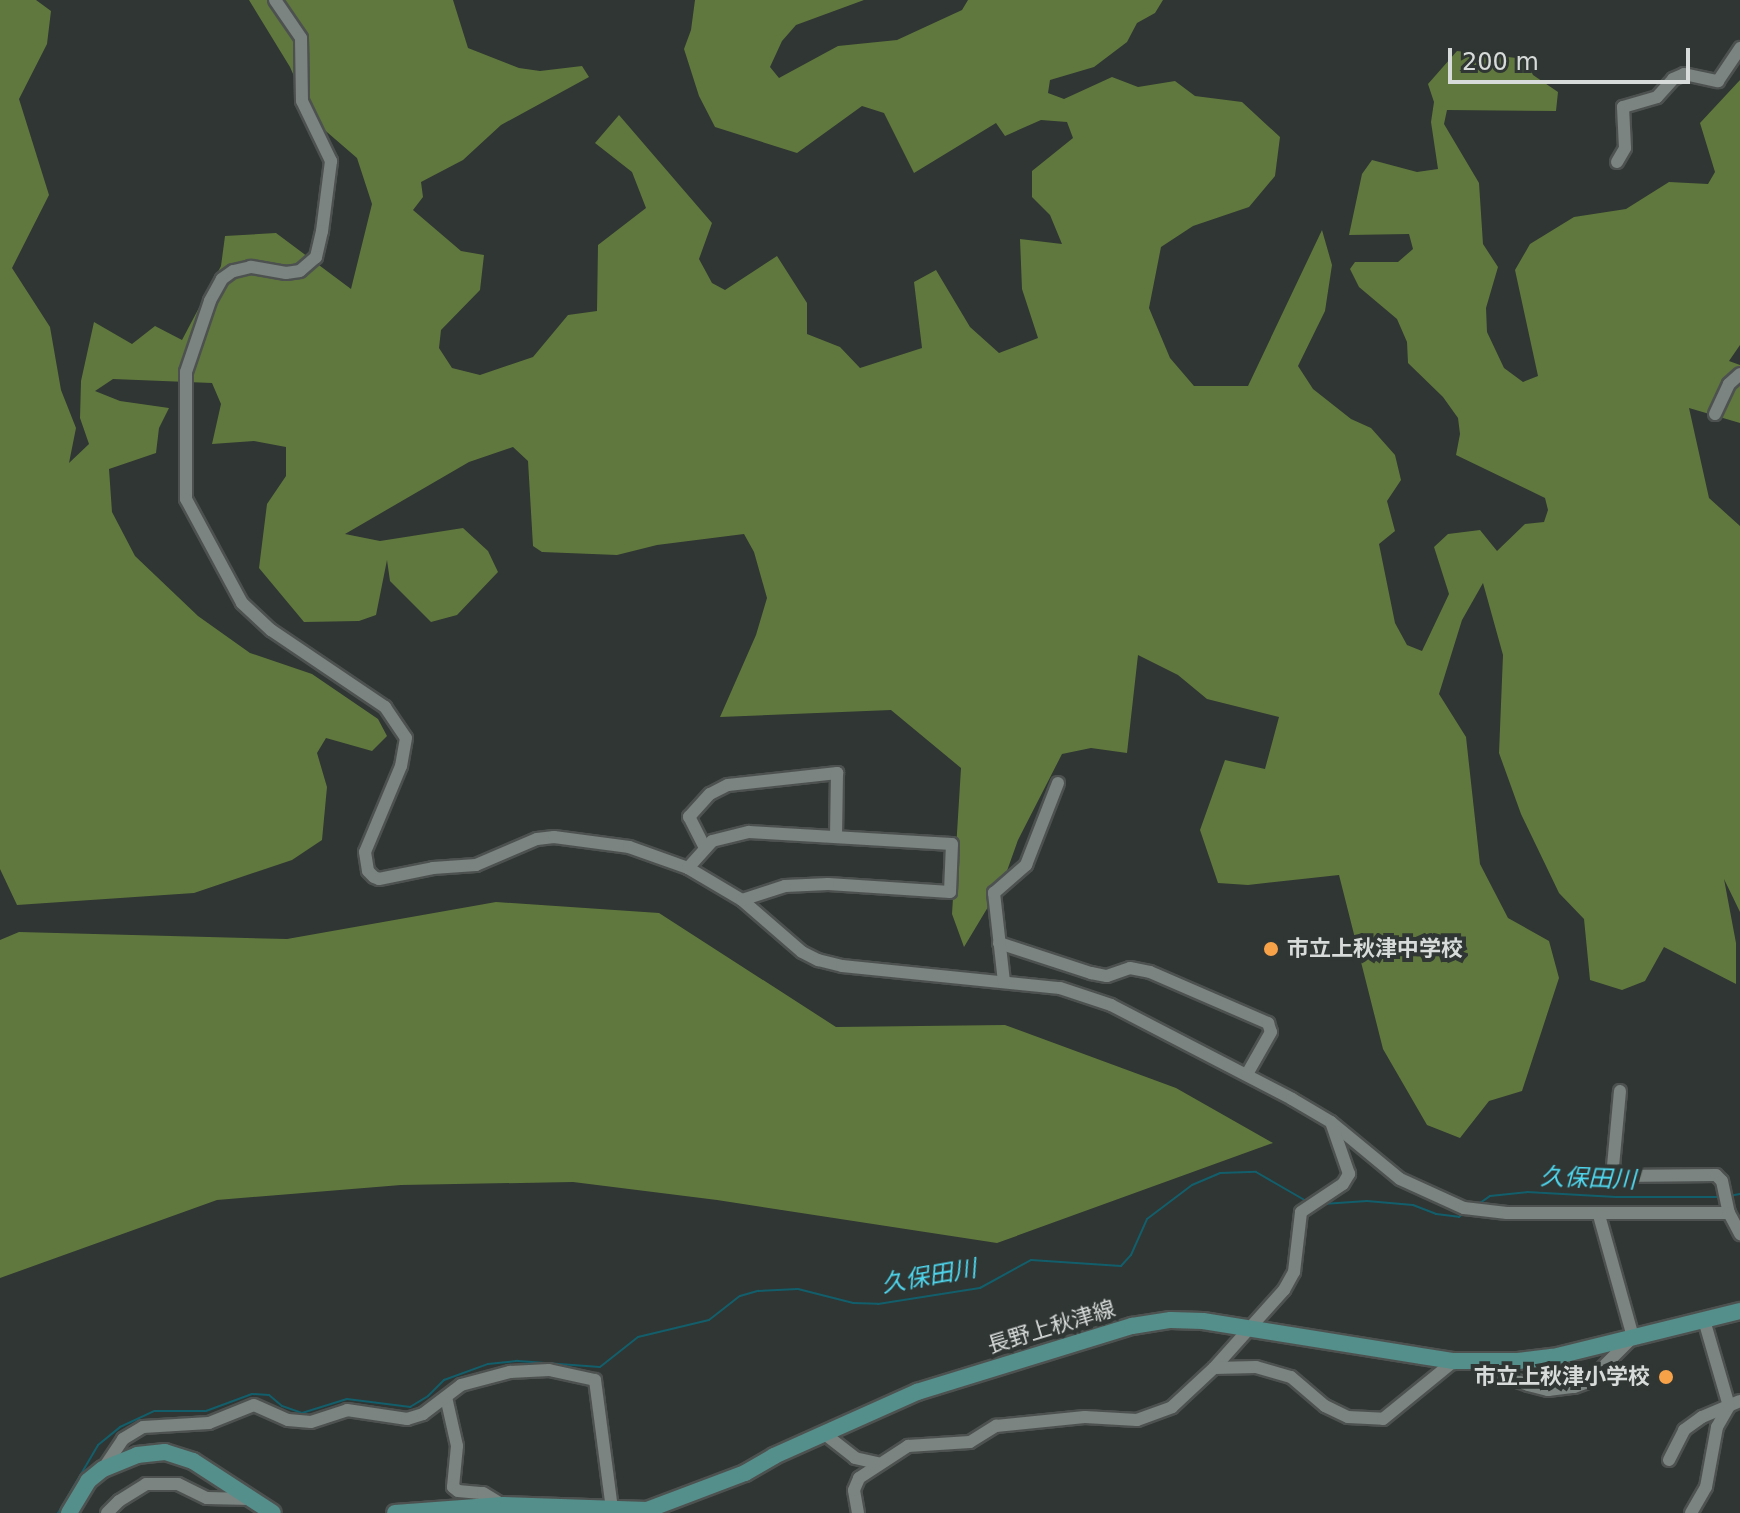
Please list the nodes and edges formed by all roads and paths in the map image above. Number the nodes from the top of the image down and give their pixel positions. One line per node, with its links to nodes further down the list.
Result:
1 (275, 0): 9 (street)
2 (1740, 48): 3 (street)
3 (1617, 162)
4 (1740, 374): 5 (street)
5 (1715, 414)
6 (1058, 783): 11 (street)
7 (836, 836): 8 (street); 8 (street); 10 (street)
8 (704, 846): 9 (street)
9 (688, 868): 10 (street)
10 (742, 900): 12 (street)
11 (999, 943): 12 (street); 13 (street)
12 (1004, 982): 13 (street)
13 (1247, 1074): 15 (street)
14 (1620, 1091): 16 (street)
15 (1331, 1122): 17 (street); 21 (street)
16 (1729, 1213): 17 (street); 18 (street)
17 (1599, 1215): 22 (street)
18 (1740, 1234)
19 (1740, 1311): 20 (main road, 長野上秋津線)
20 (1704, 1320): 22 (main road, 長野上秋津線); 27 (street)
21 (1250, 1327): 23 (main road, 長野上秋津線); 25 (street); 28 (main road, 長野上秋津線)
22 (1633, 1337): 24 (main road, 長野上秋津線); 24 (street)
23 (1454, 1361): 24 (main road, 長野上秋津線); 25 (street)
24 (1482, 1362)
25 (1214, 1368): 30 (street)
26 (446, 1397): 31 (street); 33 (street); 34 (street)
27 (1735, 1403): 29 (street); 40 (street)
28 (826, 1435): 30 (street); 34 (main road, 長野上秋津線)
29 (1669, 1460)
30 (877, 1463): 39 (street)
31 (103, 1469): 32 (main road); 35 (main road)
32 (253, 1499): 36 (street); 37 (main road)
33 (503, 1505): 34 (main road, 長野上秋津線); 38 (main road, 長野上秋津線)
34 (612, 1510)
35 (69, 1513)
36 (107, 1513)
37 (273, 1513)
38 (395, 1513)
39 (858, 1513)
40 (1691, 1513)

